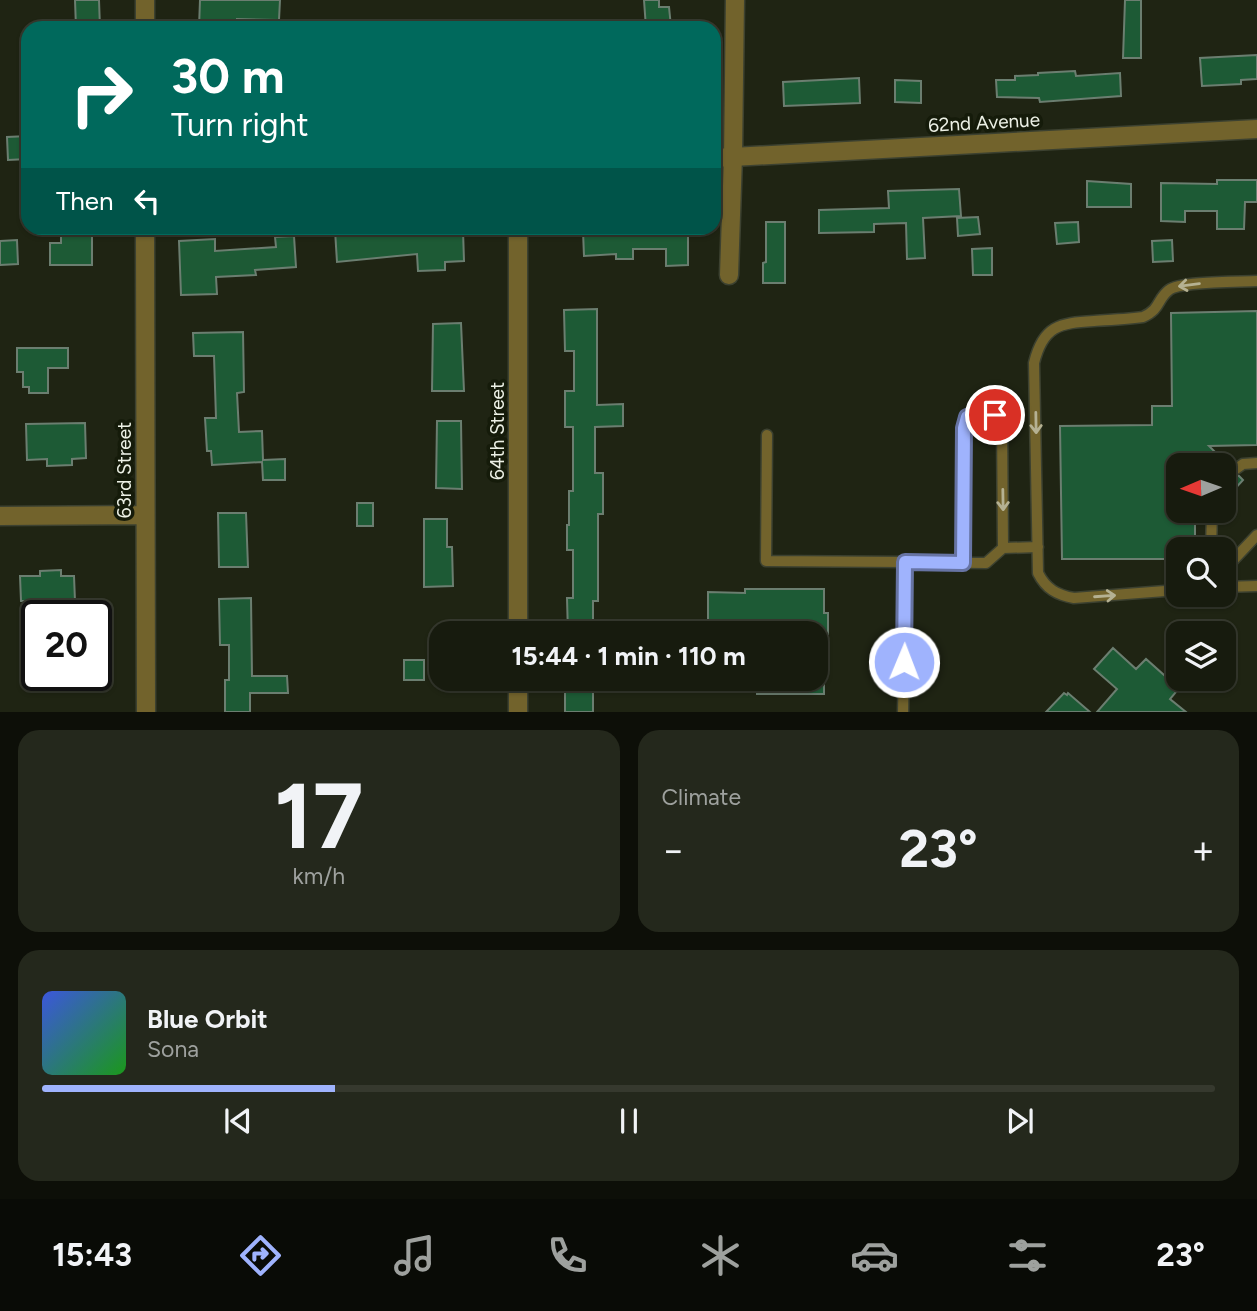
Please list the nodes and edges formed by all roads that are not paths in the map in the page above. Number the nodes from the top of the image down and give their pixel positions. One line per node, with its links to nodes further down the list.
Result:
1 (145, 0): 3 (street)
2 (736, 0): 5 (street)
3 (145, 21)
4 (1257, 129): 5 (street, 62nd Avenue)
5 (733, 156): 6 (street, 62nd Avenue); 9 (street)
6 (721, 157)
7 (145, 235): 14 (street, 63rd Street)
8 (518, 235): 25 (street, 64th Street)
9 (729, 275)
10 (1257, 281): 17 (lane, one-way to 17)
11 (767, 435): 20 (lane)
12 (1257, 463): 13 (lane)
13 (1236, 469)
14 (145, 515): 15 (street); 27 (street, 63rd Street)
15 (0, 516)
16 (1257, 535): 19 (lane)
17 (1038, 547): 18 (lane); 24 (lane, one-way to 24)
18 (1003, 548): 21 (lane); 21 (lane, one-way to 18)
19 (1236, 557)
20 (905, 562): 21 (lane); 29 (lane)
21 (963, 563)
22 (1257, 586): 23 (lane)
23 (1236, 587)
24 (1166, 591)
25 (518, 621)
26 (518, 691): 28 (street)
27 (146, 712)
28 (518, 712)
29 (903, 712)

